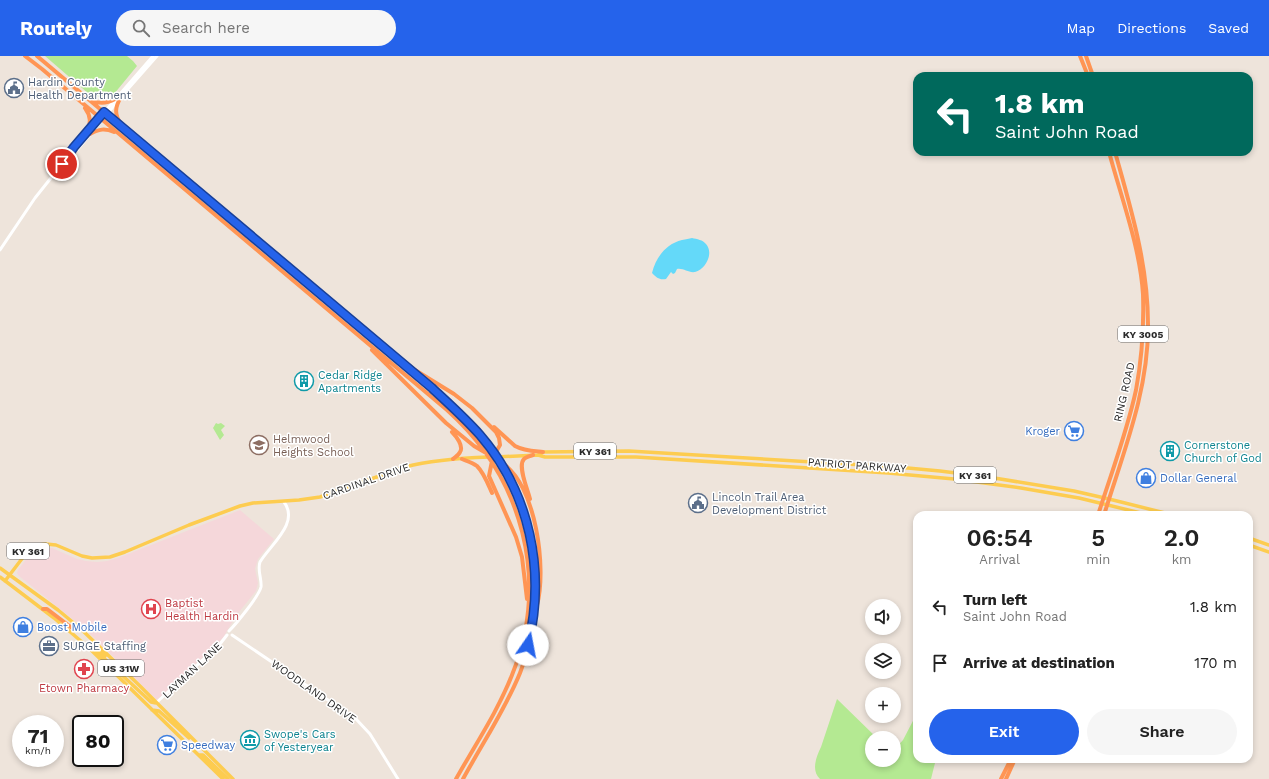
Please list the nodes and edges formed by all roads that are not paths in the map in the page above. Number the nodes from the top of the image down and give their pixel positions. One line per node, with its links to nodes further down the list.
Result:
1 (25, 56): 11 (highway)
2 (37, 56): 9 (highway)
3 (153, 56): 12 (street)
4 (157, 56): 10 (street)
5 (1080, 56): 7 (highway)
6 (1086, 56): 8 (highway)
7 (1086, 72)
8 (1092, 72)
9 (82, 93): 12 (highway); 13 (highway)
10 (121, 97): 13 (street); 15 (highway)
11 (77, 99): 14 (highway); 16 (highway)
12 (115, 99): 13 (street)
13 (105, 113): 14 (street); 15 (highway)
14 (101, 119): 16 (street); 17 (highway)
15 (125, 130): 21 (highway)
16 (88, 133): 17 (highway); 20 (street)
17 (120, 135): 22 (highway)
18 (1110, 156): 31 (highway, RING ROAD / KY 3005)
19 (1116, 156): 32 (highway, RING ROAD / KY 3005)
20 (0, 250)
21 (351, 320): 23 (highway); 52 (highway)
22 (356, 334): 24 (highway); 50 (highway)
23 (472, 408): 25 (highway); 27 (highway)
24 (446, 423): 27 (highway); 30 (highway)
25 (543, 452): 26 (main road, PATRIOT PARKWAY / KY 361); 31 (main road, PATRIOT PARKWAY / KY 361)
26 (535, 455): 27 (main road, PATRIOT PARKWAY / KY 361); 35 (main road, PATRIOT PARKWAY / KY 361); 41 (highway)
27 (493, 457): 29 (main road, PATRIOT PARKWAY / KY 361); 34 (highway); 41 (highway)
28 (462, 458): 29 (main road, CARDINAL DRIVE / KY 361); 30 (main road, CARDINAL DRIVE / KY 361); 34 (highway)
29 (482, 458)
30 (453, 459): 33 (main road, CARDINAL DRIVE / KY 361)
31 (1104, 497): 32 (main road, PATRIOT PARKWAY / KY 361); 35 (highway, RING ROAD / KY 3005)
32 (1109, 498): 36 (highway, RING ROAD / KY 3005); 40 (main road, PATRIOT PARKWAY / KY 361)
33 (284, 502): 47 (main road, CARDINAL DRIVE / KY 361); 54 (street)
34 (500, 502): 50 (highway)
35 (1102, 503): 36 (main road, PATRIOT PARKWAY / KY 361); 37 (highway, RING ROAD / KY 3005)
36 (1107, 505): 38 (highway, RING ROAD / KY 3005); 39 (main road, PATRIOT PARKWAY / KY 361)
37 (1099, 511)
38 (1105, 511)
39 (1132, 511)
40 (1158, 511)
41 (534, 517): 52 (highway)
42 (1253, 539): 43 (main road)
43 (1269, 545)
44 (1253, 546): 45 (main road)
45 (1269, 552)
46 (0, 568): 47 (main road, US 31W)
47 (10, 575): 49 (main road, KY 361); 53 (main road, US 31W)
48 (0, 577): 49 (main road, US 31W)
49 (5, 581): 51 (main road, US 31W)
50 (528, 608): 69 (highway)
51 (43, 609): 53 (highway); 57 (main road, US 31W)
52 (534, 617): 70 (highway)
53 (81, 629): 58 (main road, US 31W)
54 (229, 631)
55 (226, 635): 59 (street, LAYMAN LANE)
56 (232, 635): 68 (street, WOODLAND DRIVE)
57 (88, 647): 58 (main road); 59 (main road); 60 (main road, US 31W)
58 (117, 664): 59 (main road, US 31W)
59 (156, 703): 62 (main road, US 31W)
60 (152, 710): 61 (main road, US 31W); 62 (main road)
61 (198, 754): 65 (main road, US 31W); 66 (main road)
62 (211, 757): 67 (main road, US 31W)
63 (1009, 763): 71 (highway)
64 (1013, 763): 72 (highway)
65 (223, 779)
66 (228, 779)
67 (233, 779)
68 (398, 779)
69 (456, 779)
70 (463, 779)
71 (1001, 779)
72 (1006, 779)

